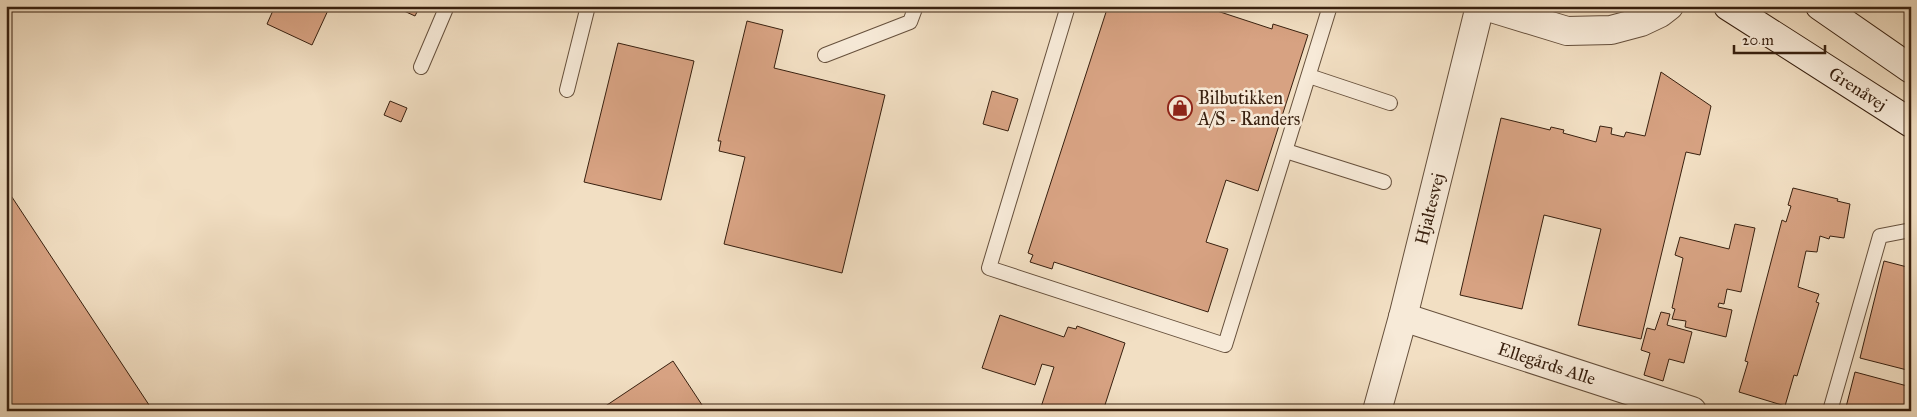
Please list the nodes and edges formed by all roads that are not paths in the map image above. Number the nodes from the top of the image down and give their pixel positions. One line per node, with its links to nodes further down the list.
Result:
1 (447, 6): 12 (lane)
2 (588, 6): 15 (lane)
3 (916, 6): 11 (lane)
4 (1068, 6): 18 (lane)
5 (1330, 6): 14 (lane)
6 (1480, 6): 21 (street, Hjaltesvej)
7 (1485, 6): 8 (street)
8 (1669, 6)
9 (1728, 6): 17 (street, Grenåvej)
10 (1820, 6): 13 (street)
11 (825, 55)
12 (421, 67)
13 (1911, 69)
14 (1309, 76): 16 (lane); 18 (lane)
15 (567, 90)
16 (1390, 103)
17 (1911, 123)
18 (1286, 151): 19 (lane)
19 (1384, 182)
20 (1911, 230): 24 (lane)
21 (1403, 317): 22 (street, Hjaltesvej); 23 (street, Ellegårds Alle)
22 (1377, 411)
23 (1692, 411)
24 (1830, 411)

